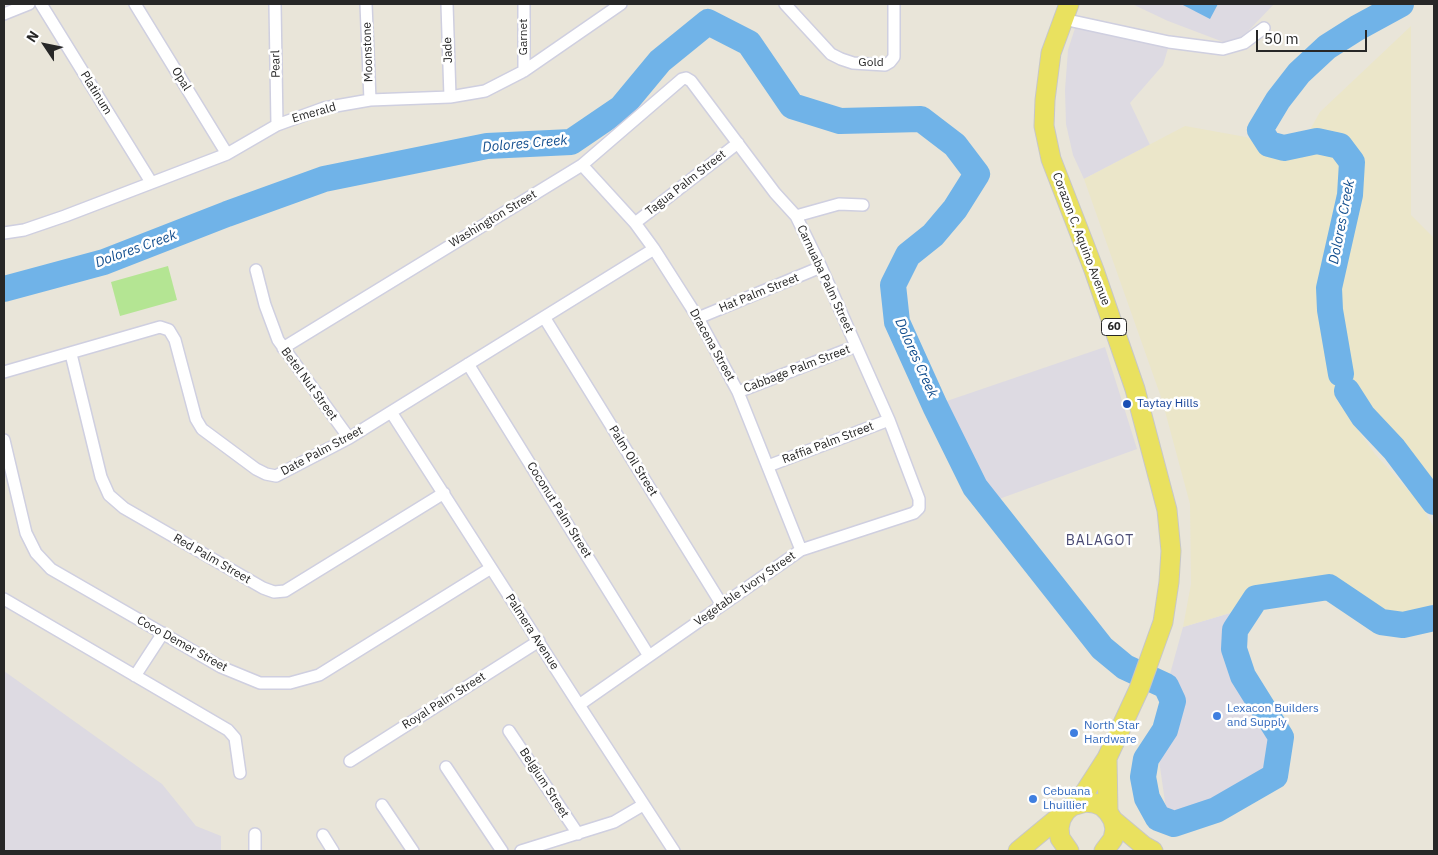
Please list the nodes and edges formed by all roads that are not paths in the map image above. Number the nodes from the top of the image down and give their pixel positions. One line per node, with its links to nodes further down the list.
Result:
1 (29, 4): 12 (street)
2 (41, 4): 22 (street, Platinum)
3 (135, 4): 20 (street, Opal)
4 (275, 4): 18 (street, Pearl)
5 (366, 4): 17 (street, Moonstone)
6 (447, 4): 16 (street, Jade)
7 (524, 4): 14 (street, Garnet)
8 (621, 4): 14 (street, Emerald)
9 (785, 4): 10 (street, Gold)
10 (894, 4)
11 (1066, 11): 13 (street); 55 (main road, Corazon C. Aquino Avenue / 60)
12 (4, 14)
13 (1264, 28)
14 (524, 71): 16 (street, Emerald)
15 (691, 82): 19 (street, Carnuaba Palm Street); 21 (street, Washington Street)
16 (450, 96): 17 (street, Emerald)
17 (370, 100): 18 (street, Emerald)
18 (277, 124): 20 (street, Emerald)
19 (738, 143): 24 (street, Carnuaba Palm Street); 25 (street, Tagua Palm Street)
20 (227, 154): 22 (street, Emerald)
21 (582, 165): 25 (street, Dracena Street); 33 (street, Washington Street)
22 (151, 182): 26 (street, Emerald)
23 (863, 205): 24 (street)
24 (796, 216): 28 (street, Carnuaba Palm Street)
25 (635, 223): 27 (street, Dracena Street)
26 (4, 232)
27 (654, 249): 30 (street, Date Palm Street); 31 (street, Dracena Street)
28 (821, 267): 31 (street, Hat Palm Street); 32 (street, Carnuaba Palm Street)
29 (256, 270): 33 (street, Betel Nut Street)
30 (544, 317): 35 (street, Date Palm Street); 48 (street, Palm Oil Street)
31 (698, 318): 37 (street, Dracena Street)
32 (856, 346): 37 (street, Cabbage Palm Street); 39 (street, Carnuaba Palm Street)
33 (283, 348): 40 (street, Betel Nut Street)
34 (70, 354): 36 (street, Date Palm Street); 40 (street, Date Palm Street); 43 (street, Red Palm Street)
35 (468, 364): 38 (street, Date Palm Street); 51 (street, Coconut Palm Street)
36 (4, 372)
37 (738, 392): 42 (street, Dracena Street)
38 (392, 412): 40 (street, Date Palm Street); 43 (street, Palmera Avenue)
39 (889, 420): 42 (street, Raffia Palm Street); 44 (street, Carnuaba Palm Street)
40 (349, 438)
41 (4, 440): 49 (street, Coco Demer Street)
42 (768, 466): 45 (street, Dracena Street)
43 (444, 493): 46 (street, Palmera Avenue)
44 (919, 499): 45 (street, Vegetable Ivory Street)
45 (800, 550): 48 (street, Vegetable Ivory Street)
46 (491, 568): 49 (street, Coco Demer Street); 50 (street, Palmera Avenue)
47 (4, 599): 52 (street)
48 (722, 605): 51 (street, Vegetable Ivory Street)
49 (163, 633): 52 (street)
50 (539, 641): 53 (street, Palmera Avenue); 56 (street, Royal Palm Street)
51 (649, 656): 53 (street, Vegetable Ivory Street)
52 (135, 676): 58 (street)
53 (579, 705): 60 (street, Palmera Avenue)
54 (510, 731): 64 (street, Belgium Street)
55 (1107, 758): 61 (main road, Corazon C. Aquino Avenue / 60); 62 (main road, Corazon C. Aquino Avenue / 60)
56 (350, 761)
57 (446, 768): 70 (street)
58 (240, 773)
59 (382, 805): 69 (street)
60 (643, 805): 64 (street); 72 (street, Palmera Avenue)
61 (1072, 807): 62 (main road); 73 (main road, 60); 74 (main road, 60)
62 (1111, 816): 66 (main road); 75 (main road, 60)
63 (255, 834): 67 (street)
64 (578, 834): 71 (street)
65 (323, 835): 68 (street)
66 (1142, 850)
67 (255, 851)
68 (333, 851)
69 (413, 851)
70 (502, 851)
71 (520, 851)
72 (674, 851)
73 (1018, 851)
74 (1069, 851)
75 (1104, 851)

